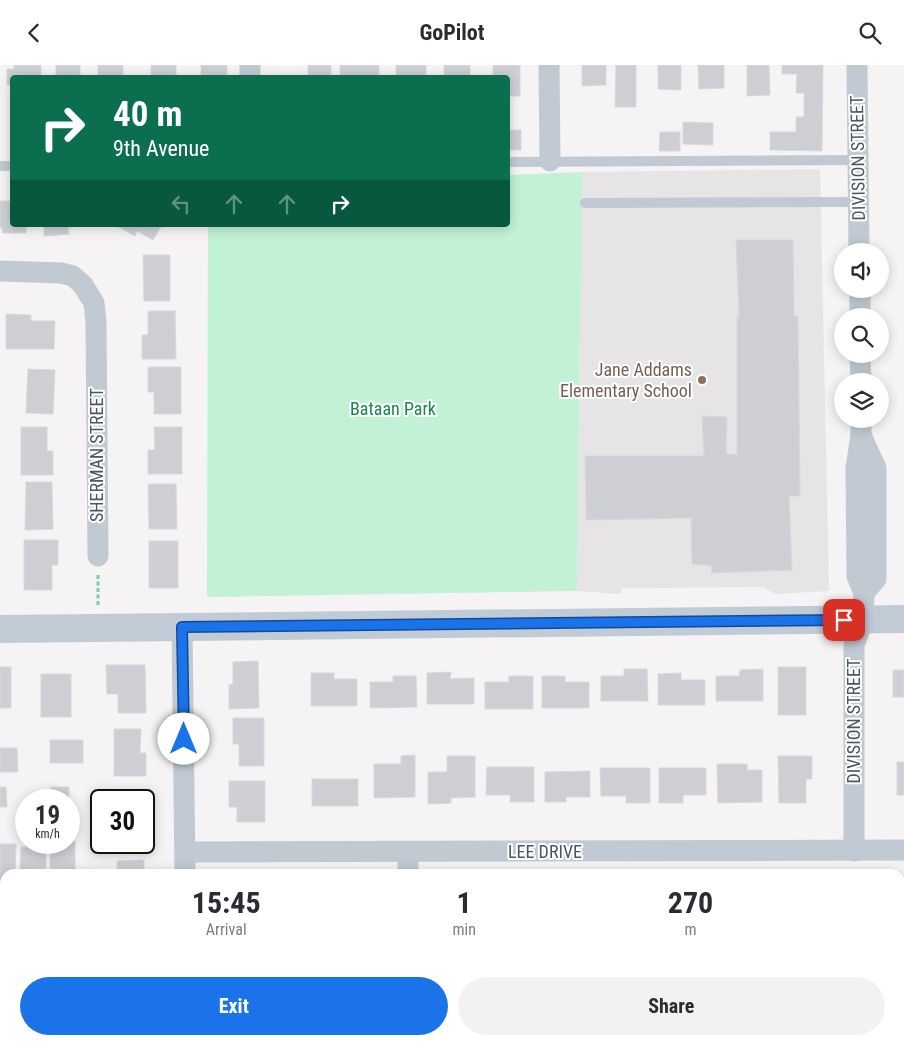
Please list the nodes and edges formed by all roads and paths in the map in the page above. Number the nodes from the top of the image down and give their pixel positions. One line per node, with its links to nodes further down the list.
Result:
1 (549, 65): 4 (street)
2 (857, 65): 3 (street, DIVISION STREET)
3 (858, 160): 4 (lane); 6 (street, DIVISION STREET)
4 (550, 161): 5 (lane)
5 (510, 162)
6 (859, 202): 7 (lane); 8 (street, DIVISION STREET)
7 (585, 203)
8 (859, 243)
9 (0, 271): 11 (street, SHERMAN STREET)
10 (861, 428): 12 (street)
11 (98, 556): 14 (path)
12 (864, 607): 13 (street); 15 (street); 18 (street, DIVISION STREET)
13 (904, 619)
14 (98, 627): 15 (street); 16 (street)
15 (182, 627): 19 (street)
16 (0, 629)
17 (904, 850): 18 (street, LEE DRIVE)
18 (854, 851): 20 (street, LEE DRIVE)
19 (185, 852): 20 (street, LEE DRIVE); 21 (street)
20 (408, 852): 22 (street)
21 (185, 869)
22 (408, 869)

